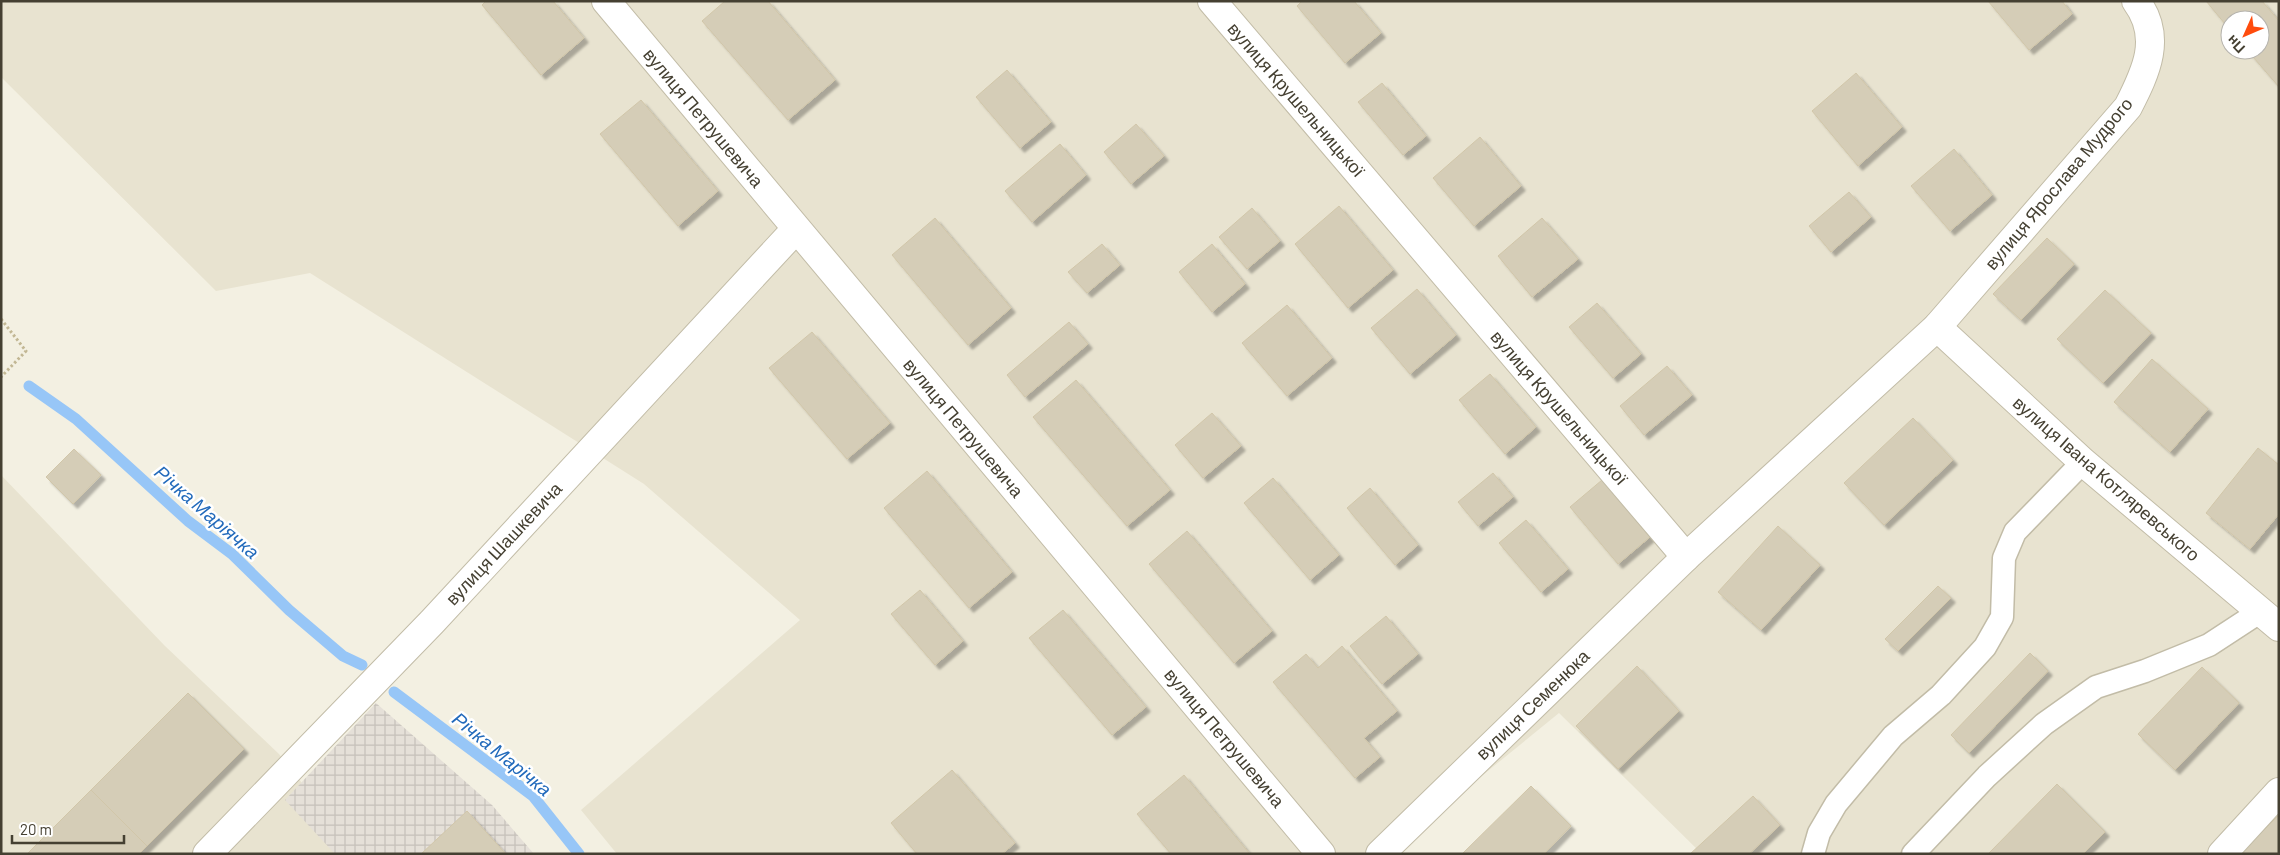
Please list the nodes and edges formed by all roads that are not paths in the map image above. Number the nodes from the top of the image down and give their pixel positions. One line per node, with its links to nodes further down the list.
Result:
1 (606, 1): 4 (street, вулиця Петрушевича)
2 (1212, 1): 7 (street, вулиця Крушельницької)
3 (2136, 1): 5 (street, вулиця Ярослава Мудрого)
4 (796, 229): 10 (street, вулиця Шашкевича); 11 (street, вулиця Петрушевича)
5 (1937, 327): 6 (street, вулиця Івана Котляревського); 7 (street)
6 (2083, 462): 8 (street, вулиця Івана Котляревського); 13 (lane)
7 (1686, 557): 12 (street, вулиця Семенюка)
8 (2270, 619): 14 (lane)
9 (2279, 792): 15 (street)
10 (207, 854)
11 (1321, 854)
12 (1380, 854)
13 (1813, 854)
14 (1913, 854)
15 (2222, 854)

